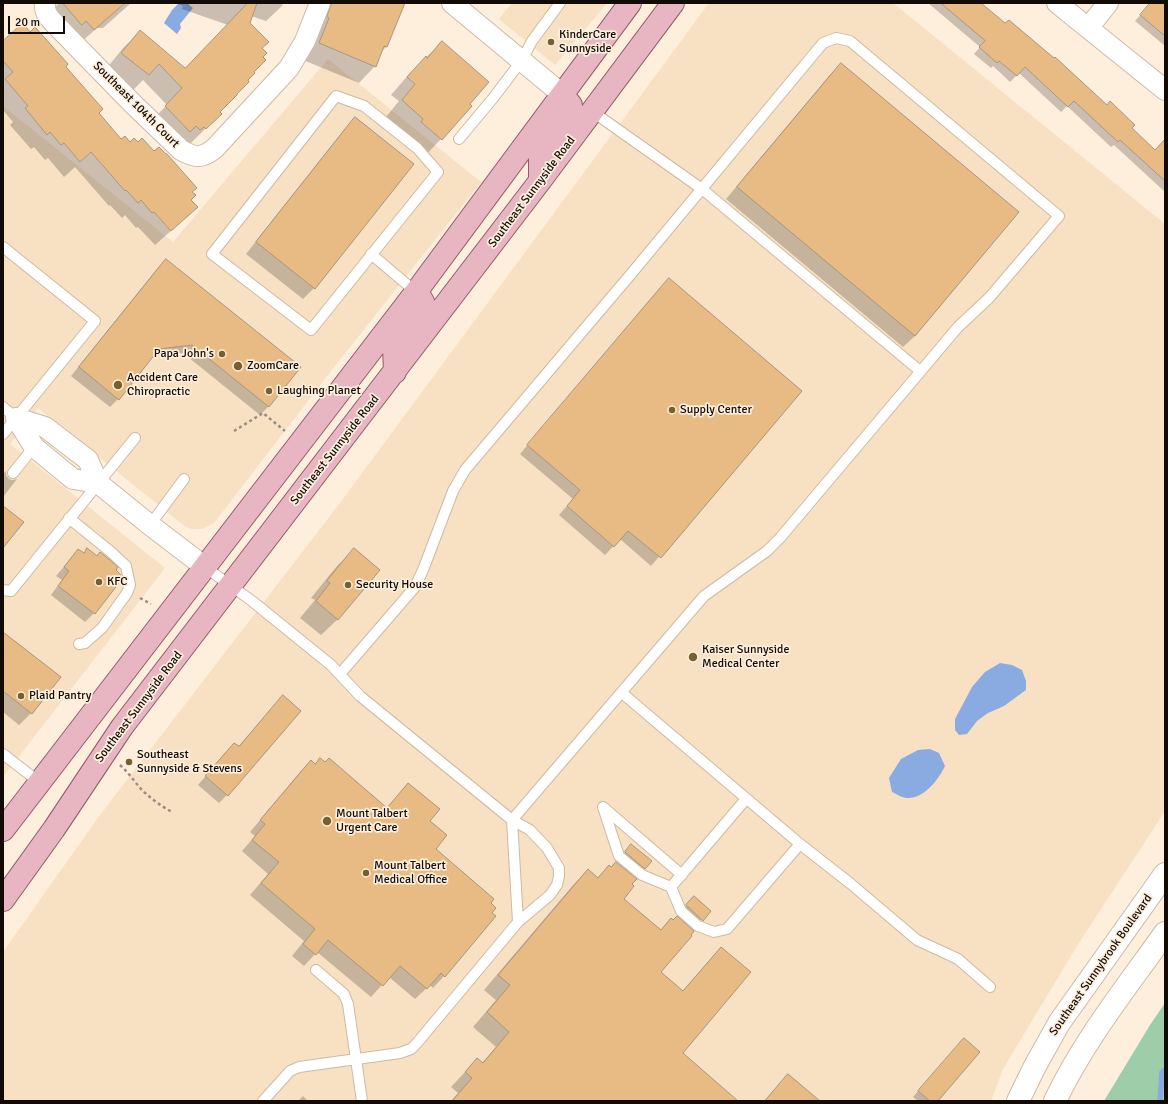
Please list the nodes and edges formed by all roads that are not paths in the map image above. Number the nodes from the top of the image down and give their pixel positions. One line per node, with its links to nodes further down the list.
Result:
1 (45, 3): 2 (street, Southeast 104th Court)
2 (320, 3)
3 (452, 3): 10 (street)
4 (560, 3): 10 (lane)
5 (630, 3): 12 (main road)
6 (673, 3): 13 (main road, Southeast Sunnyside Road)
7 (1057, 3): 9 (street)
8 (1108, 3): 9 (street)
9 (1088, 27): 11 (street)
10 (522, 60): 12 (street); 14 (lane)
11 (1165, 90)
12 (563, 95): 15 (main road); 19 (main road)
13 (593, 112): 15 (main road, Southeast Sunnyside Road); 16 (lane)
14 (459, 139)
15 (540, 181): 21 (main road, Southeast Sunnyside Road)
16 (702, 189): 20 (lane); 20 (lane); 35 (lane)
17 (3, 248): 22 (lane)
18 (371, 254): 18 (lane); 19 (lane)
19 (416, 292): 21 (main road); 31 (main road)
20 (920, 371): 36 (lane)
21 (395, 372): 32 (main road, Southeast Sunnyside Road)
22 (10, 412): 23 (lane); 25 (street); 28 (street)
23 (3, 434)
24 (135, 438): 28 (lane)
25 (34, 447): 26 (lane); 28 (street)
26 (13, 473)
27 (184, 479): 30 (lane)
28 (98, 484): 29 (lane); 30 (street)
29 (69, 518): 33 (lane); 34 (lane)
30 (150, 525): 31 (street)
31 (205, 567): 32 (lane); 38 (main road)
32 (231, 586): 35 (lane); 46 (main road, Southeast Sunnyside Road)
33 (7, 590)
34 (79, 644)
35 (340, 674): 40 (lane)
36 (622, 693): 39 (lane); 40 (lane)
37 (3, 754): 38 (lane)
38 (39, 782): 41 (main road)
39 (746, 799): 42 (lane); 44 (lane)
40 (512, 820): 47 (lane); 47 (lane)
41 (3, 830)
42 (800, 844): 45 (lane); 50 (lane)
43 (1165, 874): 54 (main road, Southeast Sunnybrook Boulevard)
44 (682, 875): 45 (lane); 45 (lane)
45 (671, 887)
46 (3, 900)
47 (518, 922): 51 (lane)
48 (1165, 933): 55 (main road)
49 (316, 970): 51 (lane)
50 (990, 987)
51 (356, 1059): 52 (lane); 53 (lane)
52 (263, 1101)
53 (362, 1101)
54 (1018, 1101)
55 (1055, 1101)

